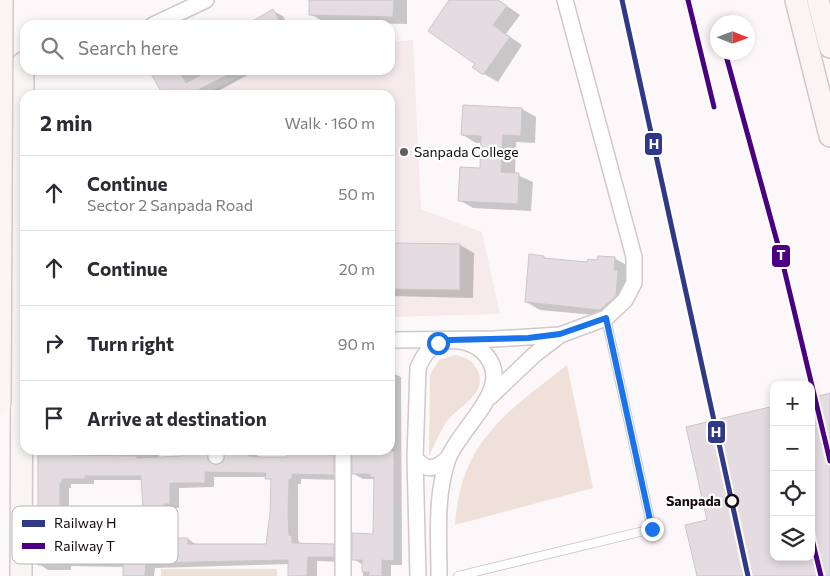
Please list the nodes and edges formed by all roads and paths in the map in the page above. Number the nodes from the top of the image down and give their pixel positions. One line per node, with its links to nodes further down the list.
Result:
1 (2, 0): 20 (main road, bridge)
2 (206, 0): 6 (street)
3 (565, 0): 13 (street)
4 (798, 6): 5 (street); 12 (main road)
5 (823, 8): 7 (main road)
6 (164, 20)
7 (830, 47)
8 (20, 64): 9 (street)
9 (0, 67)
10 (24, 75): 11 (main road)
11 (24, 90)
12 (830, 136)
13 (606, 318): 14 (street); 29 (lane)
14 (560, 334): 15 (street); 19 (street)
15 (450, 340): 16 (street); 18 (street); 19 (street)
16 (395, 341)
17 (395, 343): 18 (street)
18 (418, 368): 23 (street)
19 (489, 398): 24 (street)
20 (0, 406)
21 (23, 455): 25 (main road)
22 (344, 455): 26 (street)
23 (415, 458): 24 (street); 27 (street)
24 (448, 458): 28 (street)
25 (22, 506)
26 (343, 576)
27 (418, 576)
28 (439, 576)
29 (458, 576)

